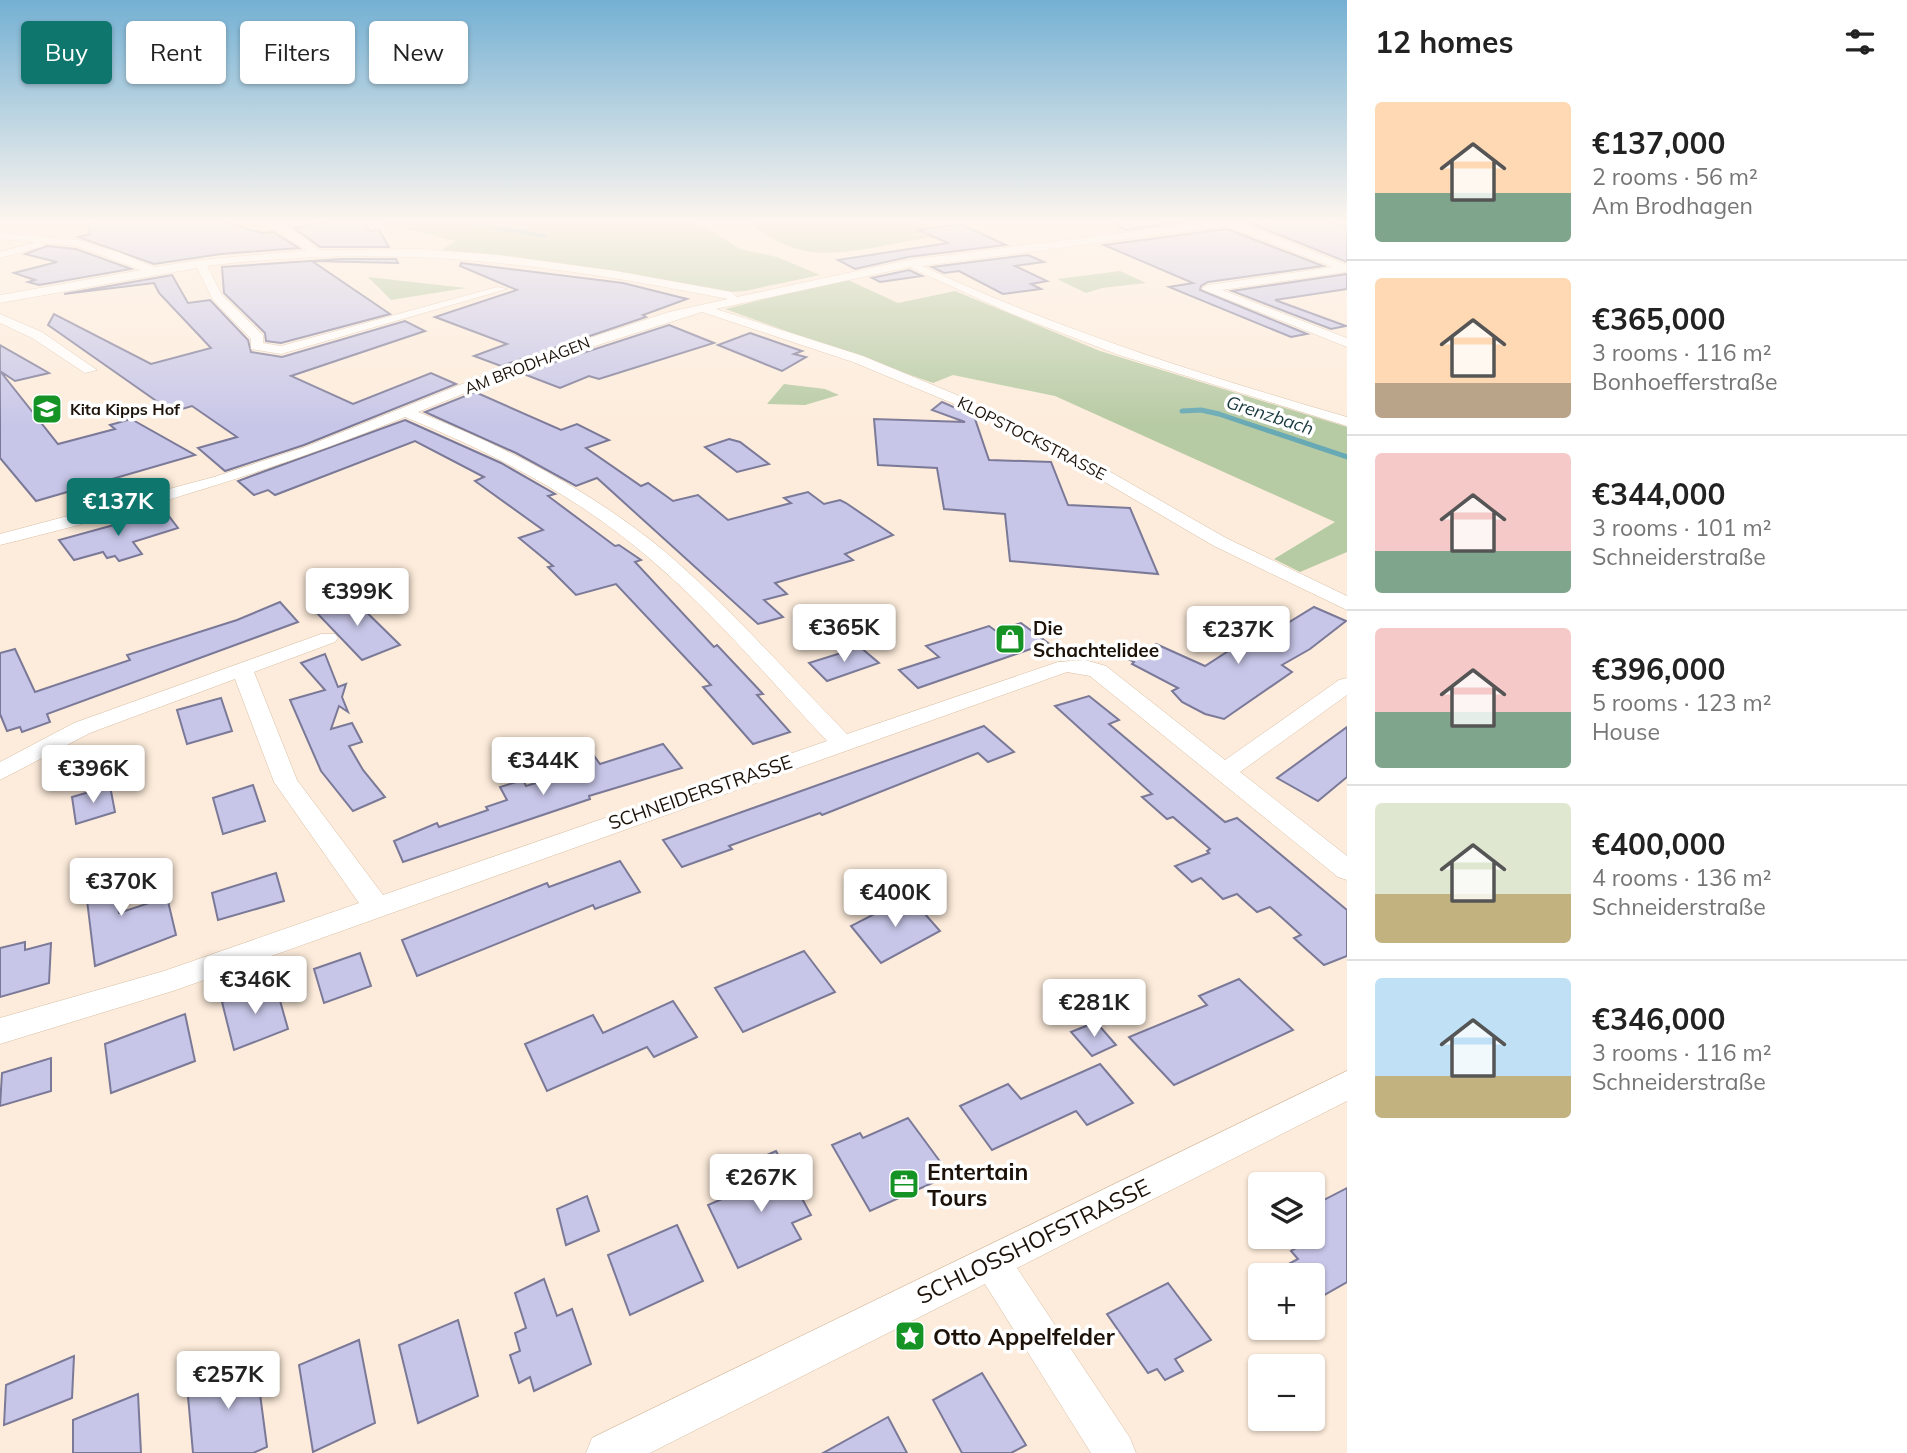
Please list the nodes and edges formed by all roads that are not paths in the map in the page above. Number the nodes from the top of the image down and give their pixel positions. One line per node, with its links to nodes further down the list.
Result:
1 (48, 290): 9 (street)
2 (214, 290): 3 (street)
3 (498, 290)
4 (699, 290): 8 (street)
5 (780, 290): 8 (street, AM BRODHAGEN)
6 (964, 290): 15 (street)
7 (1213, 290): 12 (street)
8 (741, 298): 10 (street, AM BRODHAGEN)
9 (0, 299)
10 (701, 308): 14 (street, AM BRODHAGEN); 17 (street, KLOPSTOCKSTRASSE)
11 (0, 318): 13 (street)
12 (1347, 343)
13 (90, 370)
14 (408, 413): 16 (street, AM BRODHAGEN); 21 (street)
15 (1347, 422)
16 (0, 540)
17 (1347, 604)
18 (328, 638): 19 (street)
19 (242, 670): 23 (street); 25 (street)
20 (1347, 685): 22 (street)
21 (842, 743): 22 (street, SCHNEIDERSTRASSE); 25 (street, SCHNEIDERSTRASSE)
22 (1225, 771): 24 (street, SCHNEIDERSTRASSE)
23 (0, 772)
24 (1347, 870)
25 (377, 907): 26 (street, SCHNEIDERSTRASSE)
26 (0, 1031)
27 (1347, 1085): 28 (street, SCHLOSSHOFSTRASSE)
28 (991, 1261): 29 (street, SCHLOSSHOFSTRASSE); 30 (street)
29 (607, 1453)
30 (1115, 1453)

